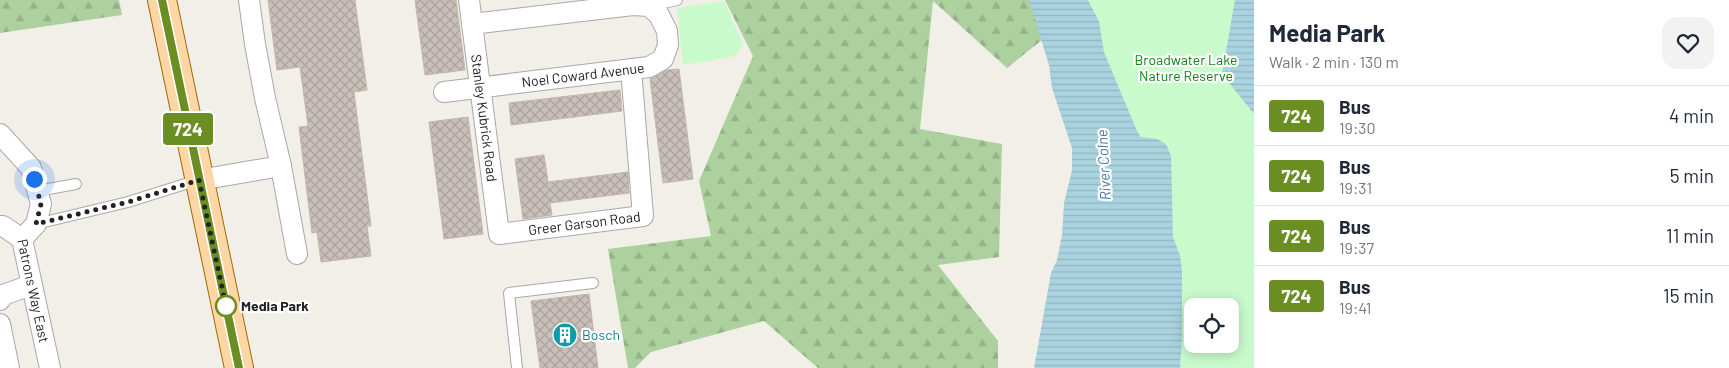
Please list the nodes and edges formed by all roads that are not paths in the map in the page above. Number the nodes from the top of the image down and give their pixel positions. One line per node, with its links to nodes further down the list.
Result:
1 (162, 0): 12 (main road)
2 (249, 0): 11 (street)
3 (469, 0): 6 (street, Stanley Kubrick Road)
4 (677, 0): 5 (lane)
5 (649, 6): 6 (street); 7 (street, Noel Coward Avenue)
6 (472, 24): 8 (street, Stanley Kubrick Road)
7 (631, 69): 8 (street, Noel Coward Avenue); 17 (street, Greer Garson Road)
8 (480, 88): 9 (street, Noel Coward Avenue); 17 (street, Stanley Kubrick Road)
9 (444, 92)
10 (0, 134): 14 (street)
11 (281, 166): 12 (street); 19 (street)
12 (199, 180): 15 (lane); 26 (main road)
13 (76, 184): 14 (lane)
14 (37, 190): 15 (street)
15 (36, 224): 18 (street)
16 (0, 226): 18 (street, Patrons Way East)
17 (499, 234)
18 (22, 239): 21 (street, Patrons Way East)
19 (297, 254)
20 (593, 283): 27 (lane)
21 (31, 285): 22 (street); 25 (street, Patrons Way East)
22 (0, 300)
23 (0, 324): 24 (street)
24 (10, 368)
25 (50, 368)
26 (238, 368)
27 (517, 368)

